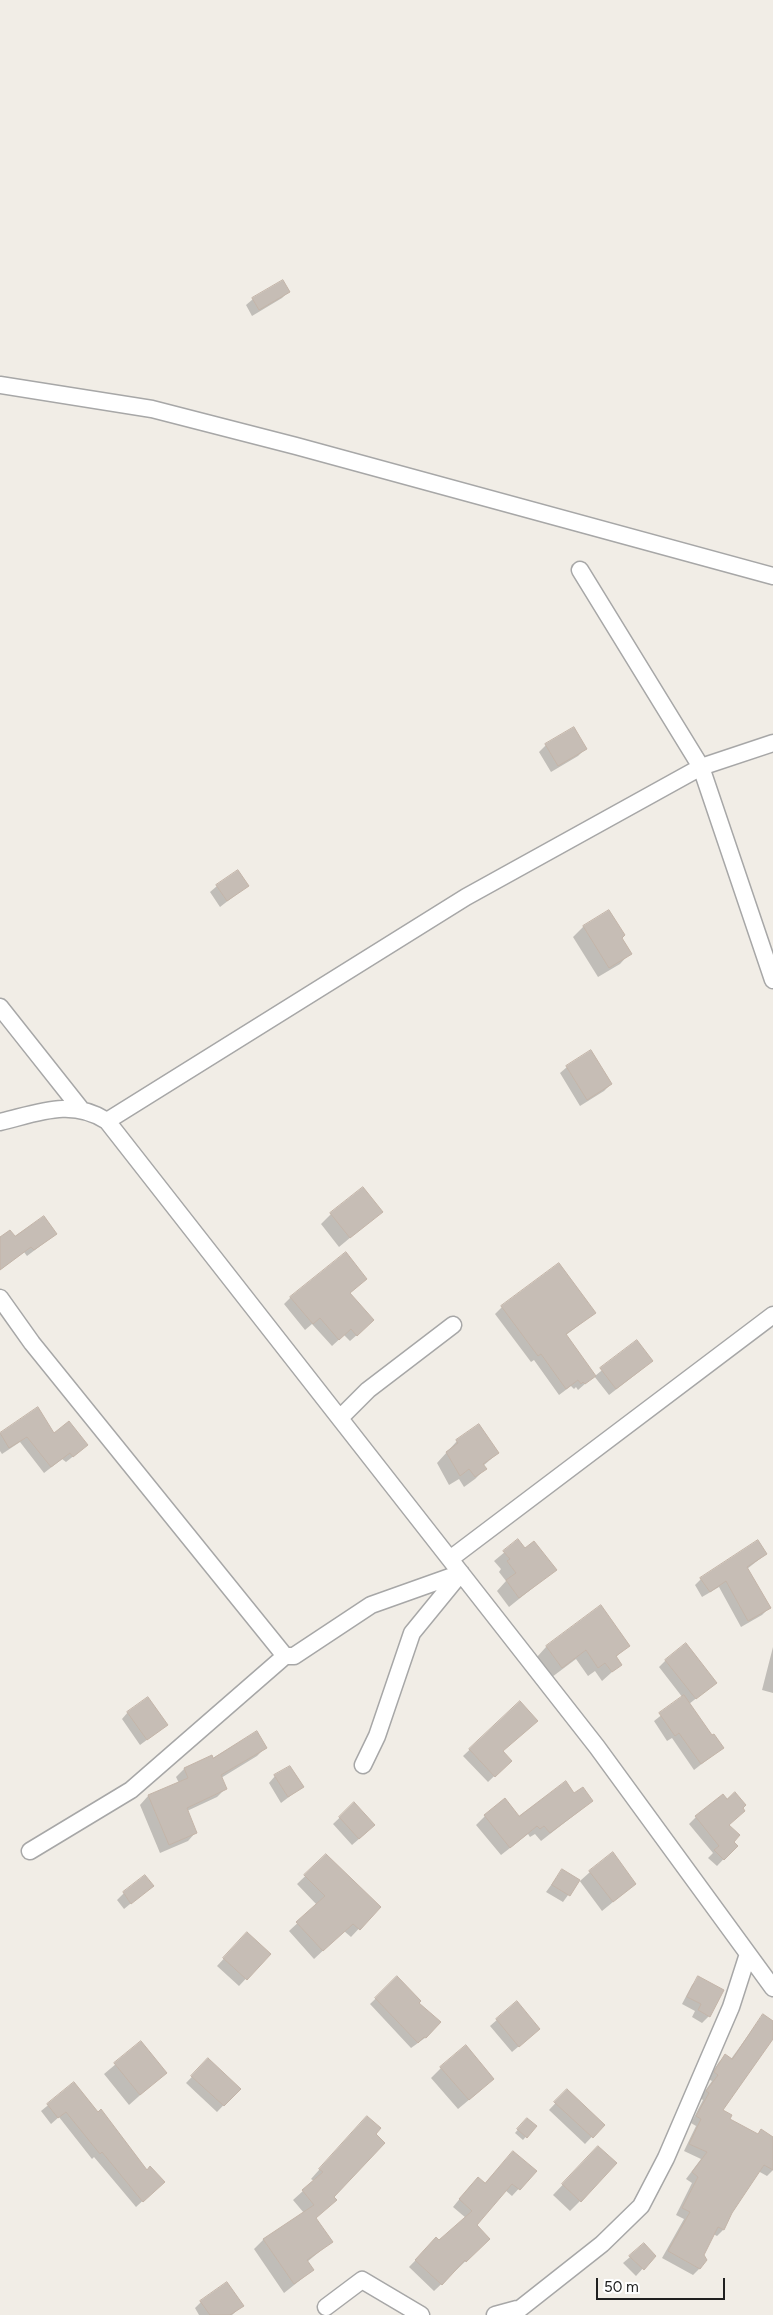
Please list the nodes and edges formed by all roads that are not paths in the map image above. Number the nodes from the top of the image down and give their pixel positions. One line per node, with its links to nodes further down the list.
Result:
1 (0, 385): 3 (street)
2 (580, 570): 5 (street)
3 (773, 576)
4 (773, 743): 5 (street)
5 (701, 767): 6 (street); 9 (street)
6 (773, 980)
7 (0, 1007): 8 (street)
8 (80, 1108): 9 (street); 10 (street)
9 (107, 1121): 14 (street)
10 (0, 1122)
11 (0, 1298): 17 (street)
12 (773, 1315): 15 (street)
13 (453, 1325): 14 (street)
14 (340, 1418): 15 (street)
15 (450, 1560): 16 (street)
16 (460, 1573): 17 (street); 18 (street); 20 (street)
17 (285, 1656): 19 (street)
18 (363, 1765)
19 (30, 1851)
20 (748, 1954): 21 (street); 23 (street)
21 (773, 1988)
22 (326, 2307): 24 (street)
23 (515, 2312): 25 (street)
24 (421, 2315)
25 (495, 2315)

